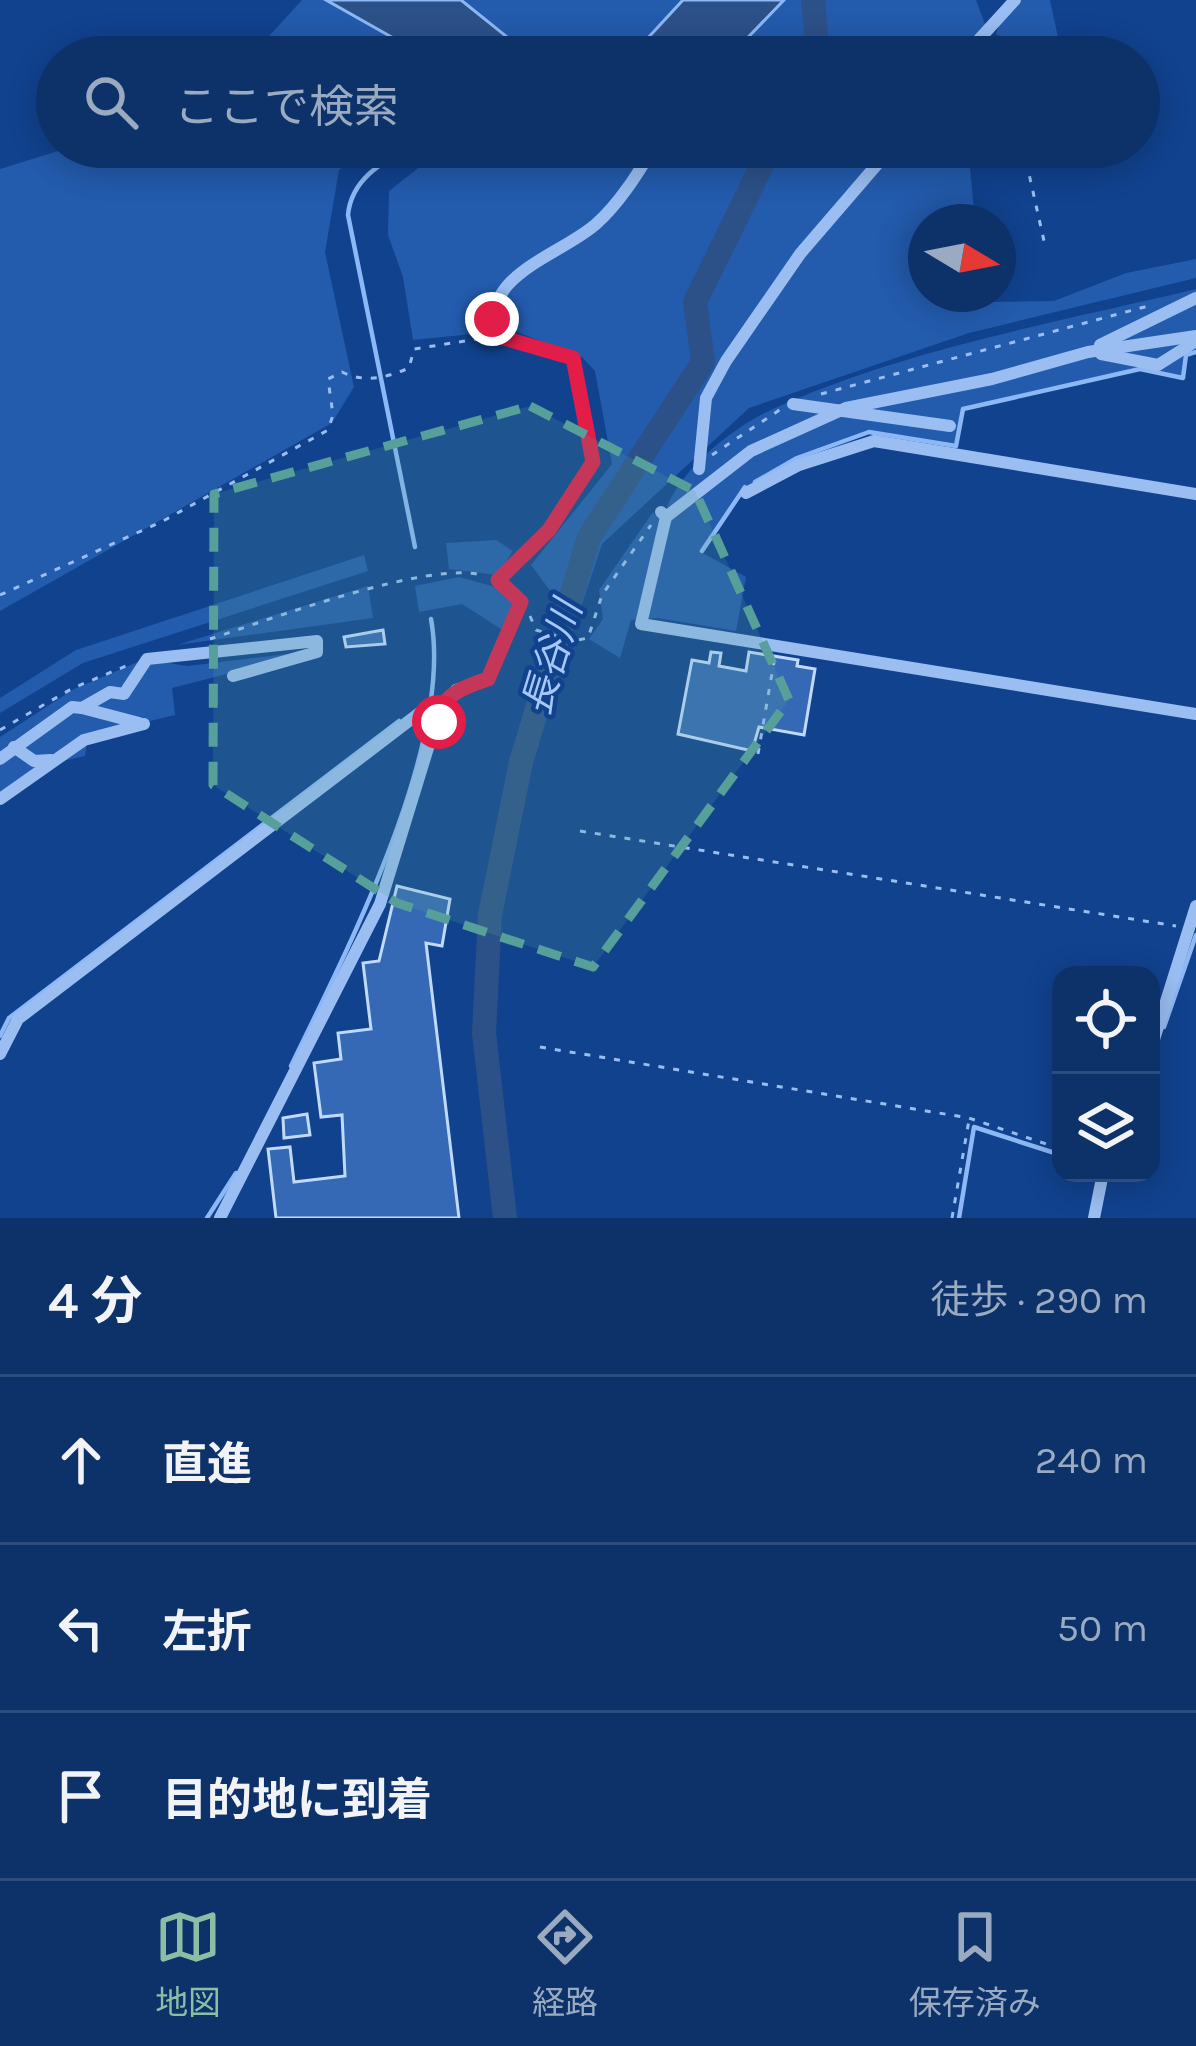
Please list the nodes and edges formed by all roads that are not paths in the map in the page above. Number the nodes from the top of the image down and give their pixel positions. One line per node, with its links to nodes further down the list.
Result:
1 (1015, 0): 2 (street)
2 (982, 36)
3 (638, 168): 6 (street)
4 (874, 168): 12 (street)
5 (1196, 298): 8 (street)
6 (497, 336): 15 (lane)
7 (1196, 338): 8 (street); 8 (street)
8 (1088, 352): 10 (street)
9 (794, 404): 10 (street)
10 (846, 408): 11 (street); 19 (street)
11 (950, 426)
12 (699, 469)
13 (746, 493): 14 (street)
14 (1196, 494)
15 (498, 580): 18 (street)
16 (233, 676): 17 (street)
17 (82, 708): 20 (street); 21 (street)
18 (440, 710): 25 (street); 27 (street)
19 (1196, 714)
20 (5, 752): 21 (street)
21 (55, 760): 22 (street)
22 (0, 799)
23 (1196, 906): 24 (street)
24 (1160, 1021)
25 (0, 1054)
26 (1101, 1182): 28 (street)
27 (220, 1218)
28 (1094, 1218)

